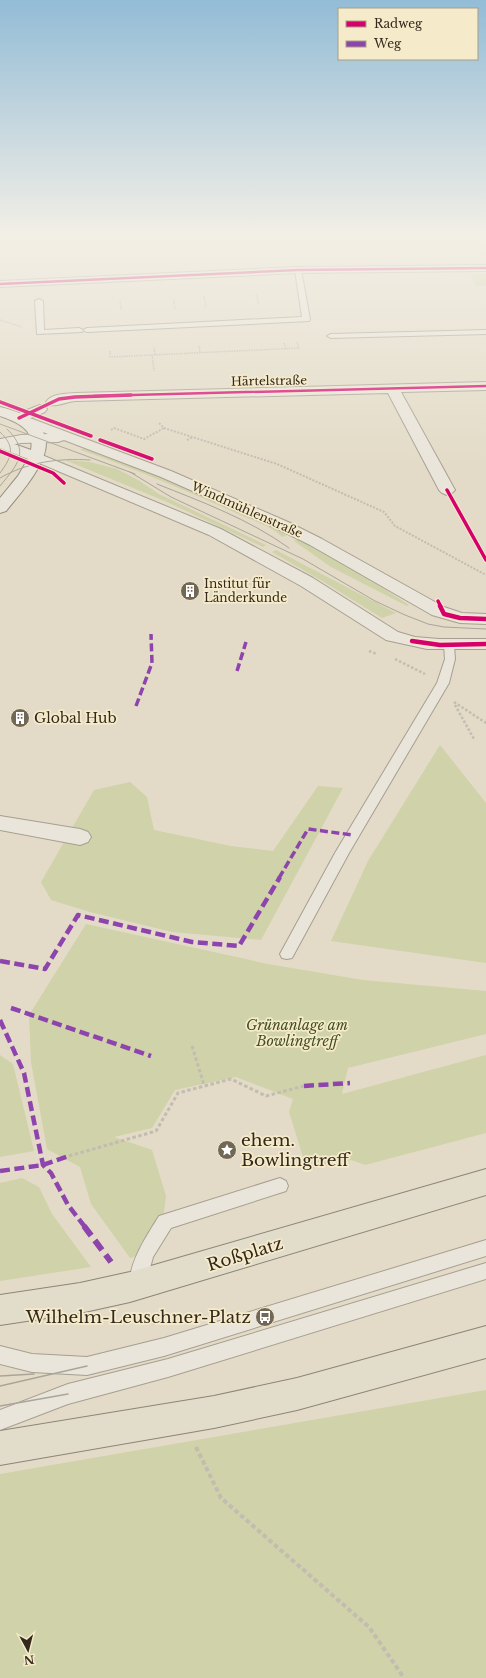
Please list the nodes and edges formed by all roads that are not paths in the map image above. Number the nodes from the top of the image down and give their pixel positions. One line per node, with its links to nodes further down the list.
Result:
1 (39, 311): 3 (lane)
2 (305, 311): 4 (lane)
3 (79, 330)
4 (87, 330)
5 (486, 332): 6 (lane)
6 (331, 336)
7 (486, 386): 8 (street, Härtelstraße)
8 (392, 388): 9 (street, Härtelstraße); 17 (street)
9 (53, 402)
10 (40, 408): 12 (street)
11 (0, 411): 12 (street, Windmühlenstraße)
12 (23, 420): 13 (street); 14 (street, Windmühlenstraße)
13 (38, 438): 14 (street); 15 (street); 16 (street)
14 (81, 442): 19 (street, Windmühlenstraße)
15 (0, 443): 16 (street)
16 (37, 457): 18 (street); 22 (street)
17 (447, 490)
18 (0, 508)
19 (449, 616): 20 (street, Windmühlenstraße); 22 (street)
20 (486, 619)
21 (486, 644): 22 (street)
22 (450, 645): 25 (lane)
23 (0, 823): 24 (street)
24 (80, 837)
25 (287, 954)
26 (486, 1182): 30 (main road, Roßplatz)
27 (280, 1186): 30 (lane)
28 (486, 1248): 33 (lane)
29 (486, 1271): 34 (lane)
30 (138, 1285): 31 (main road, Roßplatz)
31 (0, 1310)
32 (486, 1342): 35 (main road)
33 (0, 1355)
34 (0, 1420)
35 (0, 1448)

